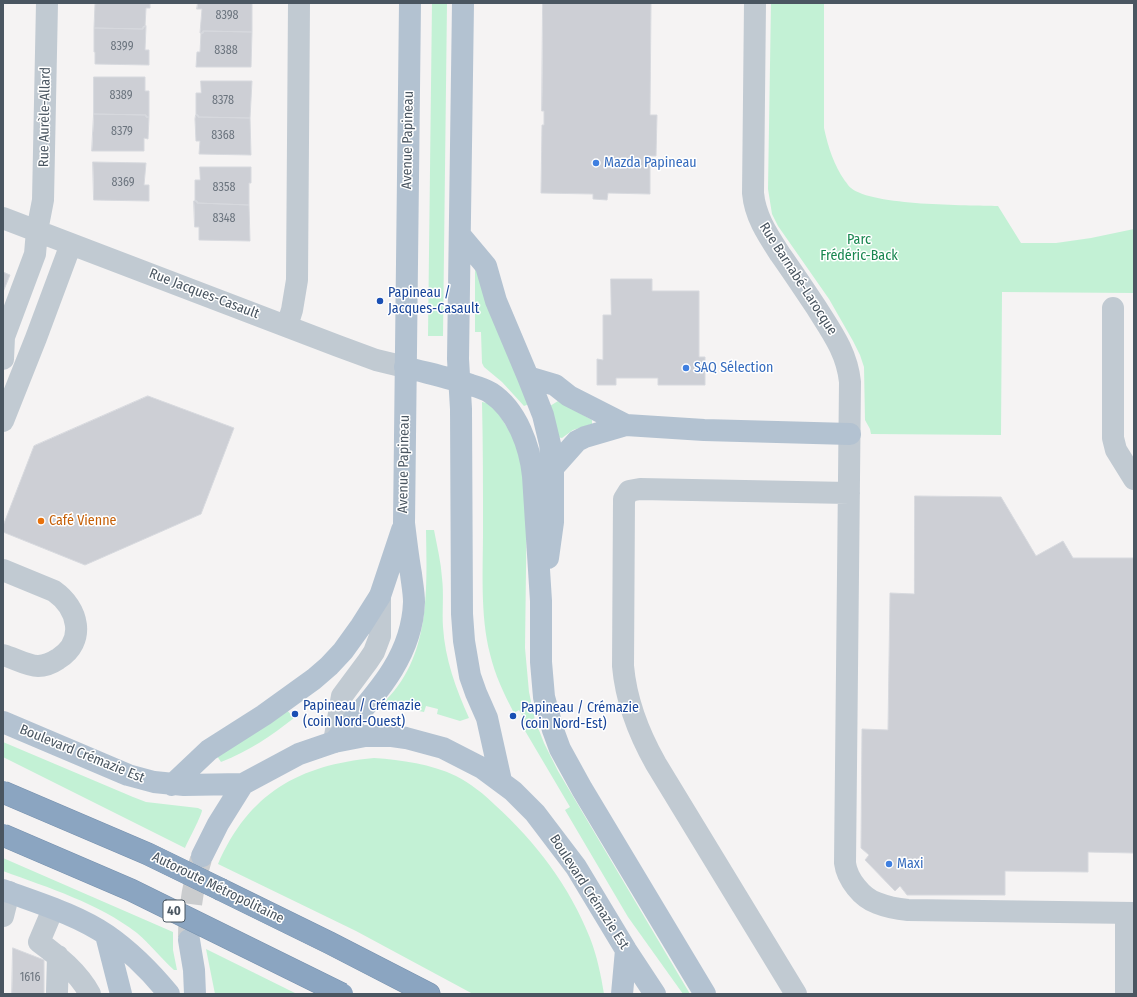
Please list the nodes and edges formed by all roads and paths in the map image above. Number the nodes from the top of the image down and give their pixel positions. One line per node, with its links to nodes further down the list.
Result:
1 (46, 3): 7 (street, Rue Aurèle-Allard)
2 (299, 3): 11 (street)
3 (410, 3): 13 (main road, Avenue Papineau)
4 (463, 3): 8 (main road)
5 (755, 3): 18 (street, Rue Barnabé-Larocque)
6 (3, 218): 7 (street, Rue Jacques-Casault)
7 (36, 231): 9 (street, Rue Jacques-Casault); 12 (street, Rue Aurèle-Allard)
8 (460, 235): 14 (main road); 15 (main road)
9 (64, 241): 11 (street, Rue Jacques-Casault); 12 (street); 16 (street)
10 (1113, 308): 20 (street)
11 (287, 326): 13 (street, Rue Jacques-Casault)
12 (3, 359)
13 (405, 368): 15 (main road); 22 (main road, Avenue Papineau)
14 (528, 376): 17 (main road); 19 (main road)
15 (459, 381): 25 (main road); 29 (main road)
16 (3, 422)
17 (626, 425): 18 (main road); 19 (main road)
18 (850, 434): 21 (street, Rue Barnabé-Larocque)
19 (553, 468): 25 (main road)
20 (1134, 478)
21 (849, 493): 37 (street, Rue Barnabé-Larocque); 53 (street)
22 (404, 523): 24 (main road); 28 (main road, Avenue Papineau)
23 (3, 570): 26 (street)
24 (380, 596): 28 (street); 31 (main road)
25 (541, 601): 52 (main road)
26 (3, 654)
27 (3, 722): 31 (main road, Boulevard Crémazie Est)
28 (334, 742): 29 (main road, Boulevard Crémazie Est); 30 (main road, Boulevard Crémazie Est)
29 (501, 781): 41 (main road, Boulevard Crémazie Est)
30 (243, 784): 31 (main road, Boulevard Crémazie Est); 34 (main road)
31 (172, 785)
32 (3, 792): 49 (highway, Autoroute Métropolitaine, bridge)
33 (3, 835): 48 (highway, 40, bridge)
34 (202, 856)
35 (6, 891): 36 (main road); 38 (street)
36 (53, 909): 39 (main road); 42 (street)
37 (1130, 913): 54 (street)
38 (3, 916)
39 (106, 935): 45 (main road); 46 (main road)
40 (189, 940): 47 (main road)
41 (626, 950): 50 (main road); 51 (main road, Boulevard Crémazie Est)
42 (58, 956): 43 (street); 44 (street)
43 (57, 992)
44 (90, 994)
45 (121, 994)
46 (169, 994)
47 (195, 994)
48 (342, 994)
49 (429, 994)
50 (622, 994)
51 (655, 994)
52 (704, 994)
53 (796, 994)
54 (1126, 994)

